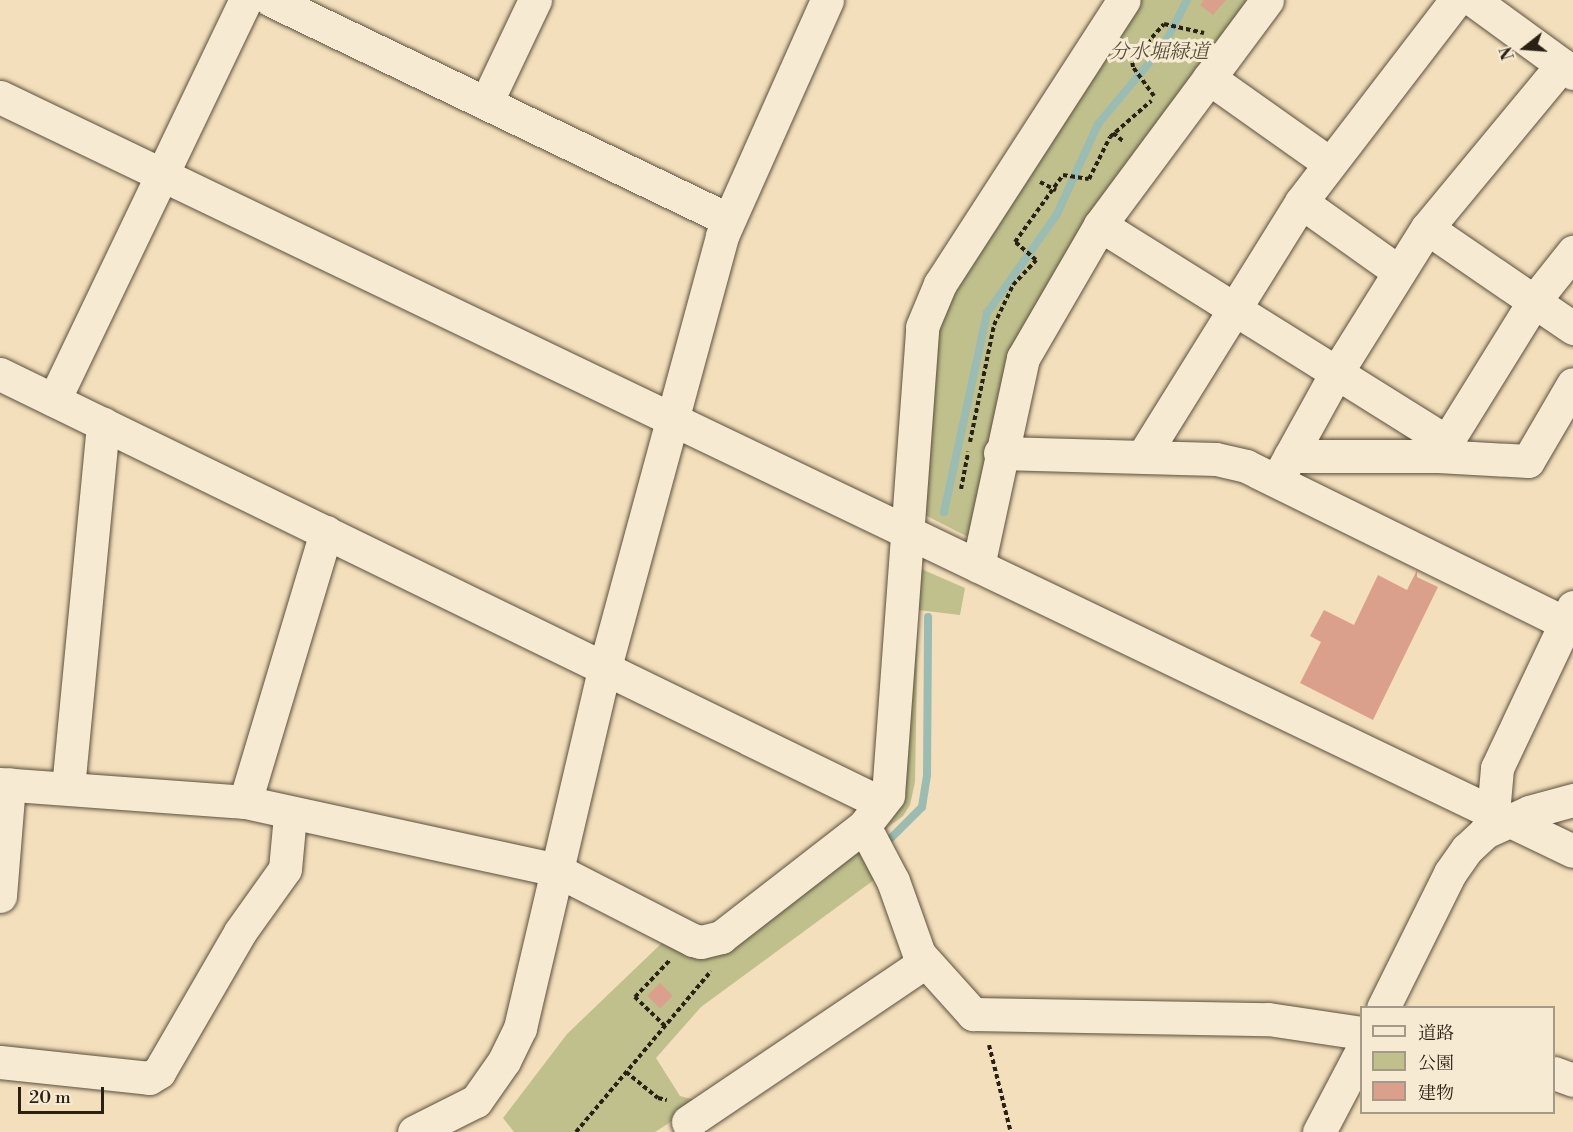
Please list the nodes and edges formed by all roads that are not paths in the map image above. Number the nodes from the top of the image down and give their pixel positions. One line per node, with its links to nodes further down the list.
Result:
1 (246, 0): 14 (street)
2 (271, 0): 12 (street)
3 (535, 0): 12 (street)
4 (827, 0): 16 (street)
5 (1267, 0): 10 (street)
6 (1456, 0): 13 (street)
7 (1473, 0): 9 (street)
8 (1121, 1): 35 (street)
9 (1568, 69): 18 (street)
10 (1209, 78): 13 (street); 17 (street)
11 (0, 97): 14 (street)
12 (487, 101): 16 (street)
13 (1329, 163): 15 (street)
14 (163, 175): 27 (street); 28 (street)
15 (1301, 202): 20 (street); 22 (street)
16 (727, 219): 28 (street)
17 (1100, 225): 22 (street); 31 (street)
18 (1427, 228): 20 (street); 21 (street)
19 (1573, 252): 21 (street)
20 (1399, 272): 25 (street)
21 (1534, 301): 23 (street); 30 (street)
22 (1232, 308): 25 (street); 32 (street)
23 (1573, 328)
24 (0, 374): 27 (street)
25 (1335, 375): 30 (street); 33 (street)
26 (1573, 384): 30 (street)
27 (54, 400): 29 (street)
28 (674, 420): 35 (street); 38 (street)
29 (104, 424): 34 (street); 40 (street)
30 (1442, 449): 33 (street)
31 (1000, 453): 32 (street); 36 (street)
32 (1143, 456): 33 (street)
33 (1284, 468): 37 (street)
34 (326, 532): 38 (street); 42 (street)
35 (905, 532): 36 (street); 43 (street)
36 (978, 566): 45 (street)
37 (1570, 619): 45 (street)
38 (605, 667): 43 (street); 47 (street)
39 (5, 784): 40 (street); 48 (street)
40 (68, 788): 42 (street)
41 (1573, 800): 45 (street)
42 (245, 802): 44 (street)
43 (873, 814): 47 (street); 49 (street)
44 (290, 815): 47 (street); 53 (street)
45 (1501, 817): 46 (street); 50 (street)
46 (1573, 851)
47 (555, 870): 57 (street)
48 (0, 896)
49 (924, 963): 51 (street); 56 (street)
50 (1384, 1006)
51 (1360, 1033)
52 (1360, 1054): 58 (street)
53 (0, 1062)
54 (1555, 1072): 55 (street)
55 (1573, 1080)
56 (706, 1111)
57 (414, 1132)
58 (1319, 1132)

